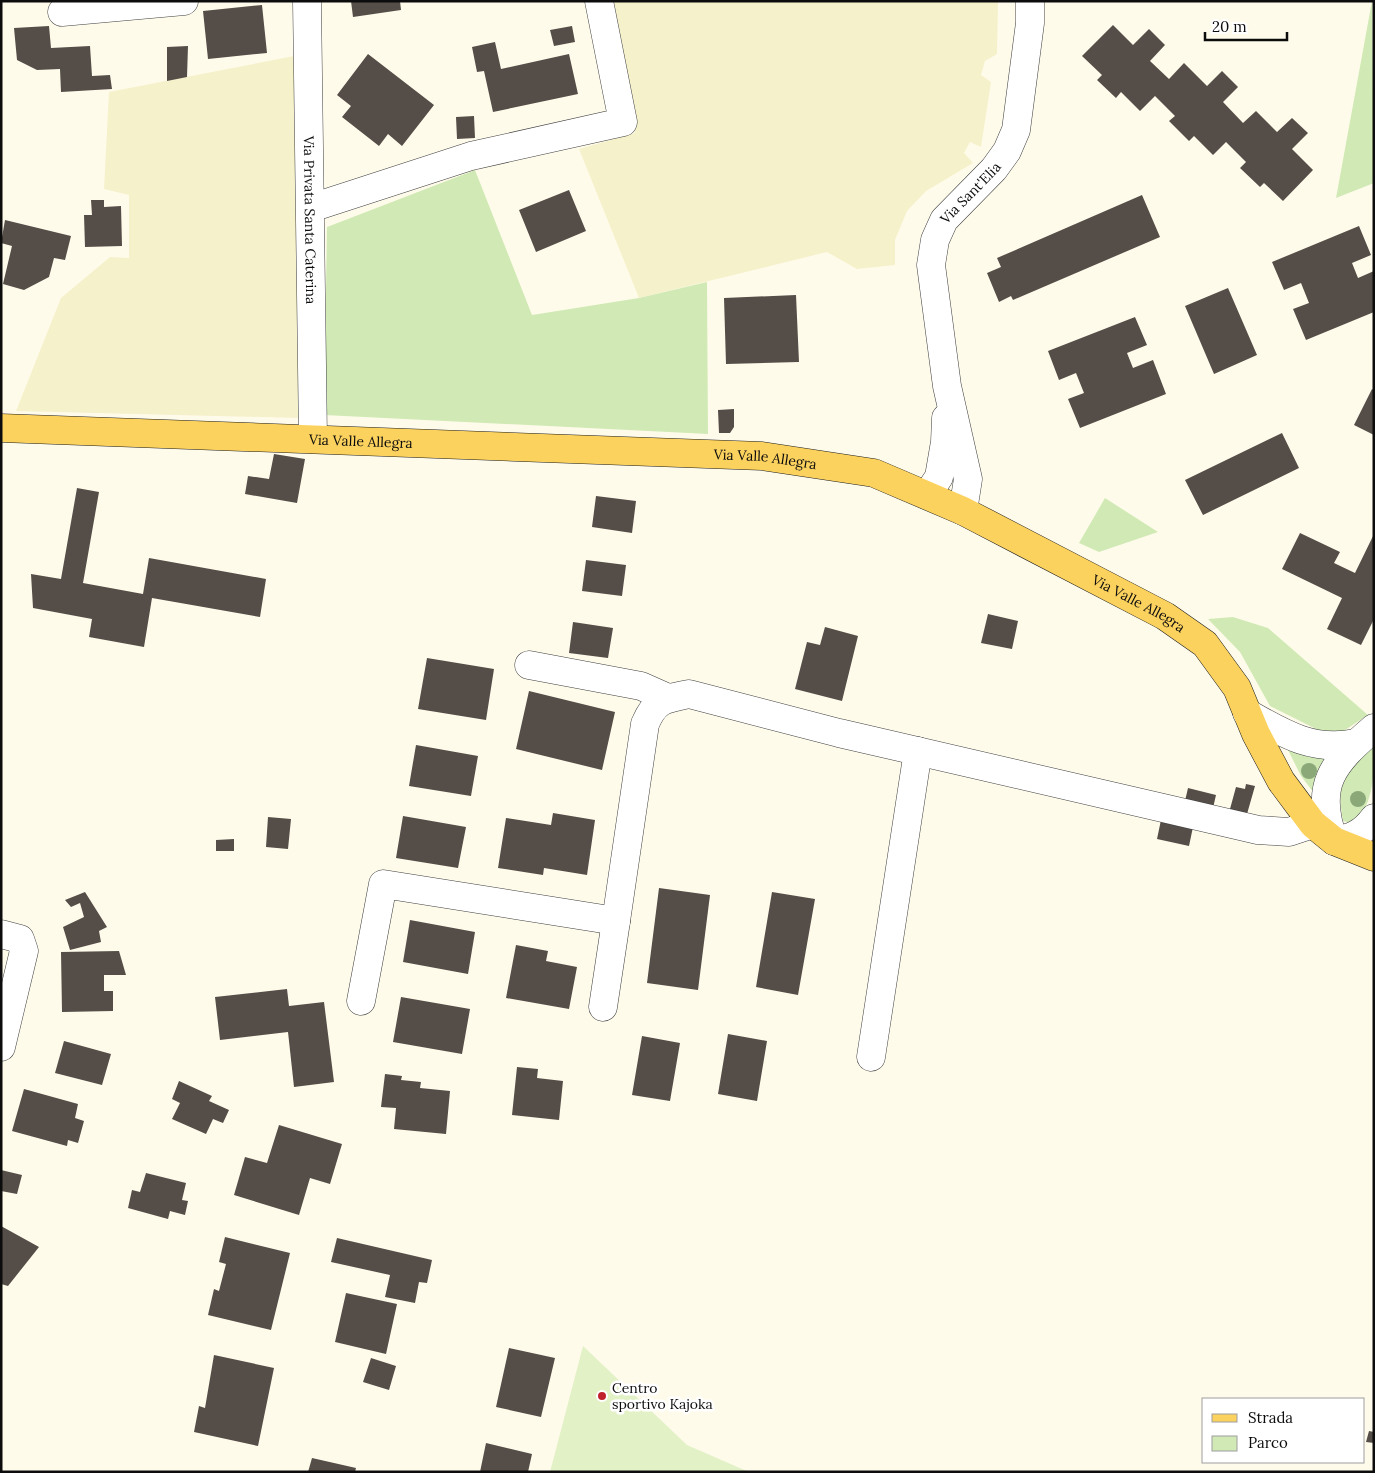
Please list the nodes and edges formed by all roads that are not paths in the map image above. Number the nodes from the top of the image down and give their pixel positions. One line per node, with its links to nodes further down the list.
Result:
1 (184, 1): 5 (street)
2 (307, 1): 6 (street, Via Privata Santa Caterina)
3 (598, 1): 6 (street)
4 (1030, 1): 7 (street, Via Sant'Elia)
5 (62, 12)
6 (311, 208): 9 (street, Via Privata Santa Caterina)
7 (946, 386): 10 (street); 11 (street)
8 (1, 428): 9 (main road, Via Valle Allegra)
9 (313, 439): 10 (main road, Via Valle Allegra)
10 (927, 495): 11 (main road, Via Valle Allegra)
11 (963, 511): 14 (main road, Via Valle Allegra)
12 (529, 665): 13 (street)
13 (668, 698): 16 (street); 20 (street)
14 (1247, 713): 15 (street); 18 (main road, Via Valle Allegra)
15 (1365, 736): 18 (street)
16 (918, 751): 18 (street); 25 (street)
17 (1374, 818): 18 (street)
18 (1324, 832): 19 (main road)
19 (1374, 857)
20 (616, 921): 22 (street); 23 (street)
21 (1, 934): 24 (street)
22 (361, 1001)
23 (603, 1007)
24 (1, 1047)
25 (871, 1057)

